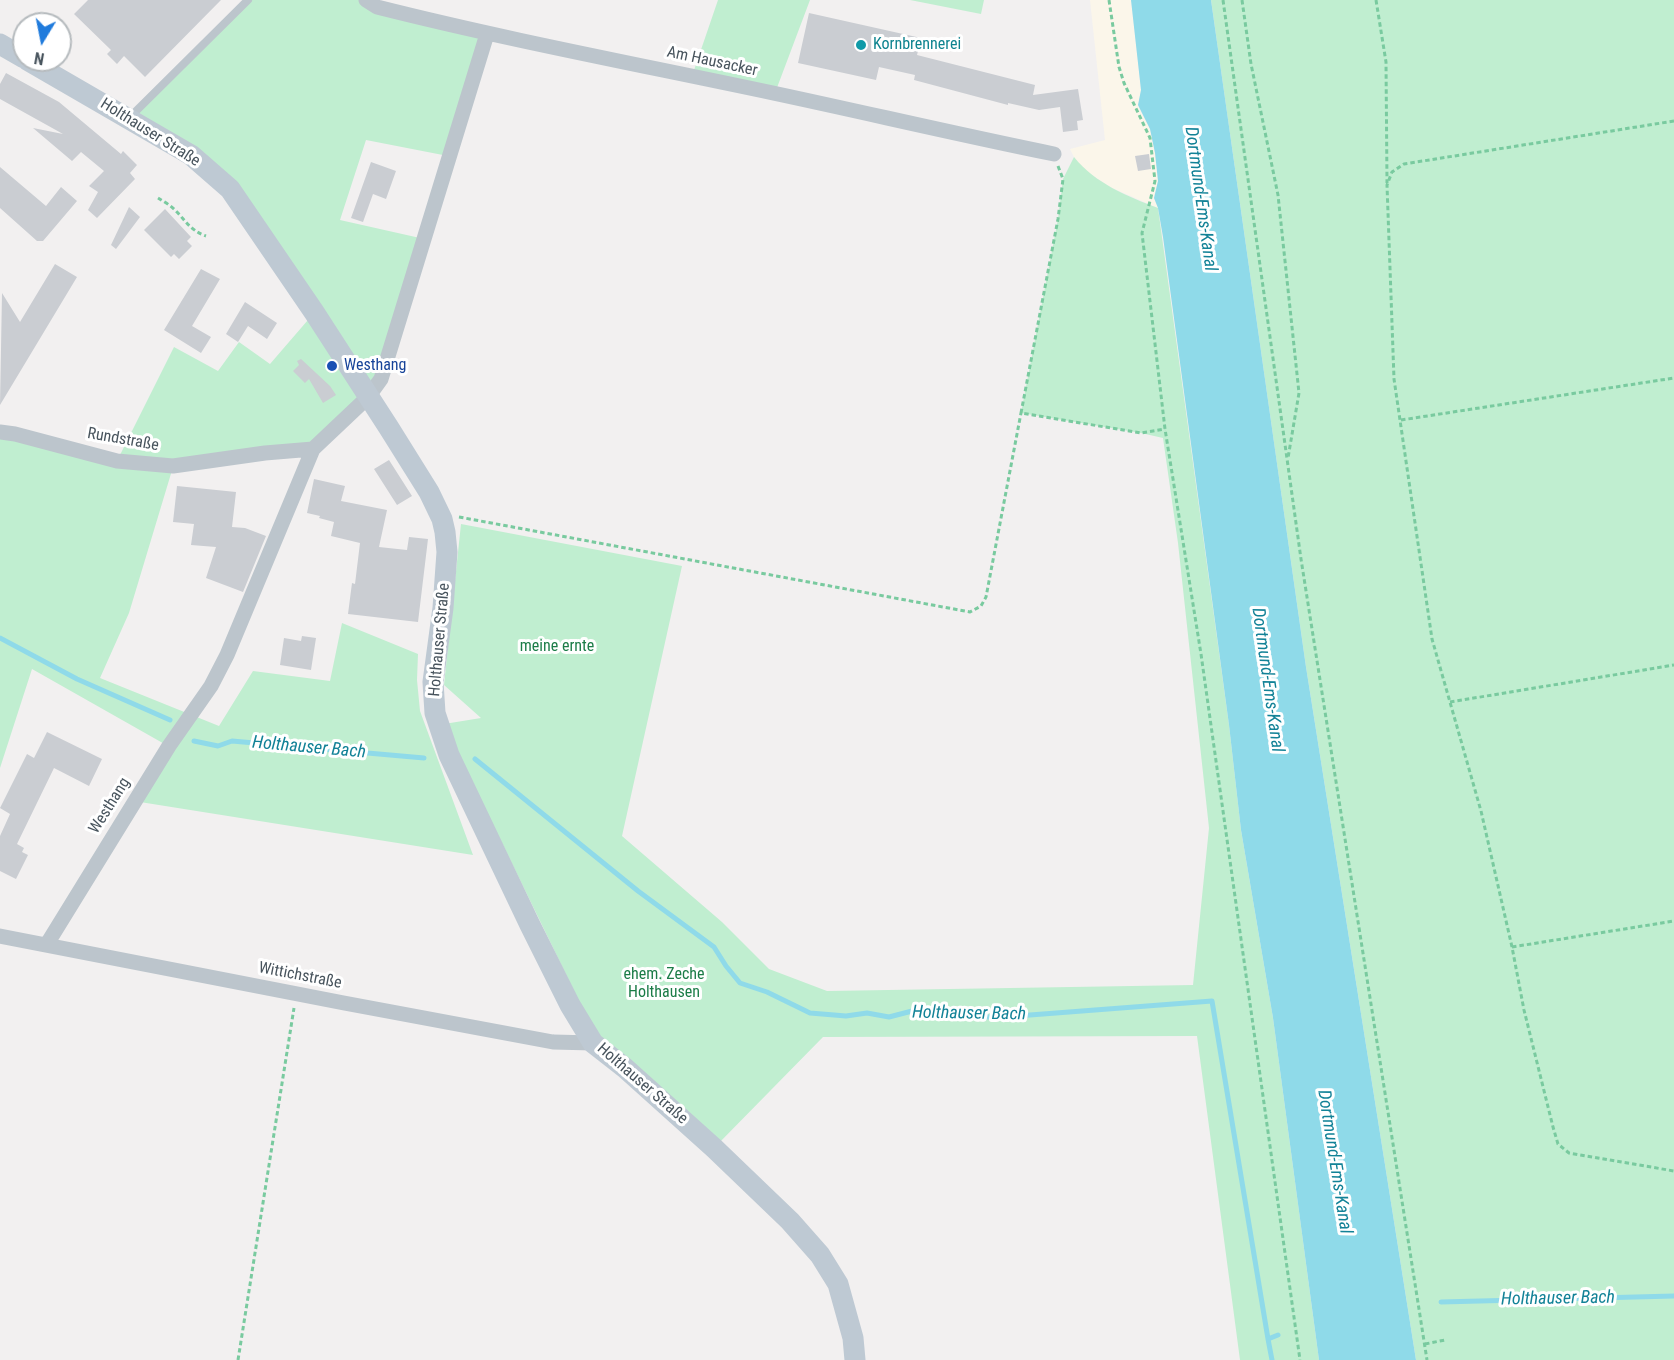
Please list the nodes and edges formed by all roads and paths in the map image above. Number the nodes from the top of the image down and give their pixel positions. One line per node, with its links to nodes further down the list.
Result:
1 (248, 0): 9 (lane)
2 (366, 0): 7 (street, Am Hausacker)
3 (1109, 0): 19 (path)
4 (1223, 0): 22 (path)
5 (1242, 0): 22 (path)
6 (1376, 0): 12 (path)
7 (487, 34): 11 (street, Am Hausacker); 16 (street, Westhang)
8 (48, 72): 9 (street, Holthauser Straße)
9 (129, 119): 16 (street, Holthauser Straße)
10 (1674, 121): 12 (path)
11 (1054, 154): 17 (path)
12 (1387, 185): 18 (path)
13 (158, 198): 14 (path)
14 (206, 236)
15 (1674, 378): 18 (path)
16 (368, 397): 21 (street, Westhang); 23 (street, Holthauser Straße)
17 (1020, 413): 19 (path); 23 (path)
18 (1401, 420): 25 (path)
19 (1164, 429): 37 (path)
20 (0, 432): 21 (street, Rundstraße)
21 (313, 449): 28 (street, Westhang)
22 (1287, 460): 34 (path)
23 (442, 519): 31 (street, Holthauser Straße)
24 (1674, 665): 25 (path)
25 (1450, 702): 29 (path)
26 (1674, 921): 29 (path)
27 (0, 936): 28 (street, Wittichstraße)
28 (47, 944): 30 (street, Wittichstraße)
29 (1512, 947): 32 (path)
30 (297, 994): 31 (street, Wittichstraße); 35 (path)
31 (593, 1043): 36 (street, Holthauser Straße)
32 (1674, 1171)
33 (1445, 1340): 34 (path)
34 (1425, 1344): 38 (path)
35 (238, 1360)
36 (855, 1360)
37 (1300, 1360)
38 (1427, 1360)

